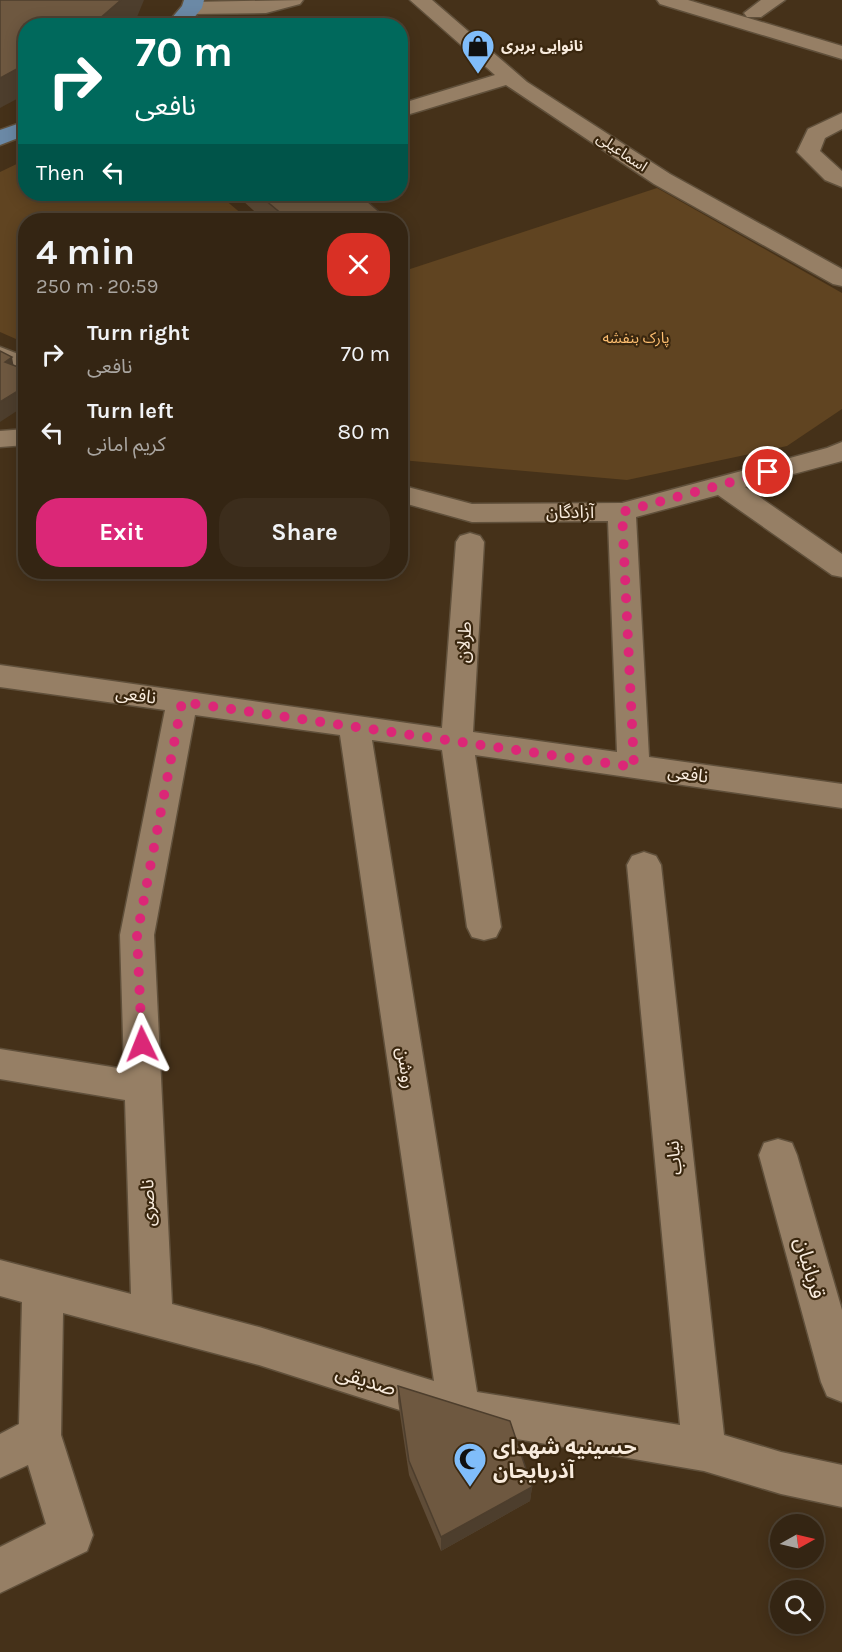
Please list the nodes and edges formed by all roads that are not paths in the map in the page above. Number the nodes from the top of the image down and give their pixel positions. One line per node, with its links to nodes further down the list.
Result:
1 (293, 0): 5 (street)
2 (420, 0): 9 (street, اسماعیلی)
3 (667, 0): 8 (street)
4 (775, 0): 6 (street)
5 (193, 4): 7 (main road)
6 (754, 13)
7 (182, 18)
8 (842, 53)
9 (510, 77): 10 (street); 15 (street, اسماعیلی)
10 (408, 109)
11 (842, 120): 14 (street)
12 (18, 130): 13 (main road)
13 (0, 138)
14 (842, 180)
15 (842, 279)
16 (0, 355): 17 (street)
17 (18, 363)
18 (18, 437): 19 (street)
19 (0, 440)
20 (840, 454): 21 (street, آزادگان)
21 (723, 484): 23 (street, آزادگان); 25 (street)
22 (408, 495): 23 (street, آزادگان)
23 (622, 512): 30 (street)
24 (470, 542): 29 (street, طرلان)
25 (842, 567)
26 (3, 683): 27 (street, نافعی)
27 (182, 702): 28 (street, نافعی); 35 (street, ناصری)
28 (354, 726): 29 (street, نافعی); 41 (street, روشن)
29 (457, 741): 30 (street, نافعی); 33 (street)
30 (634, 767): 31 (street, نافعی)
31 (842, 796)
32 (644, 865): 43 (street, نیاب)
33 (484, 927)
34 (0, 1064): 35 (street)
35 (143, 1088): 39 (street, ناصری)
36 (778, 1155): 40 (street, قربانیان)
37 (0, 1278): 38 (street, صدیقی)
38 (43, 1290): 39 (street, صدیقی); 42 (street)
39 (152, 1318): 41 (street, صدیقی)
40 (842, 1382)
41 (459, 1409): 43 (street, صدیقی)
42 (40, 1435): 44 (street); 46 (street)
43 (705, 1450): 45 (street, صدیقی)
44 (0, 1457)
45 (842, 1486)
46 (0, 1571)

